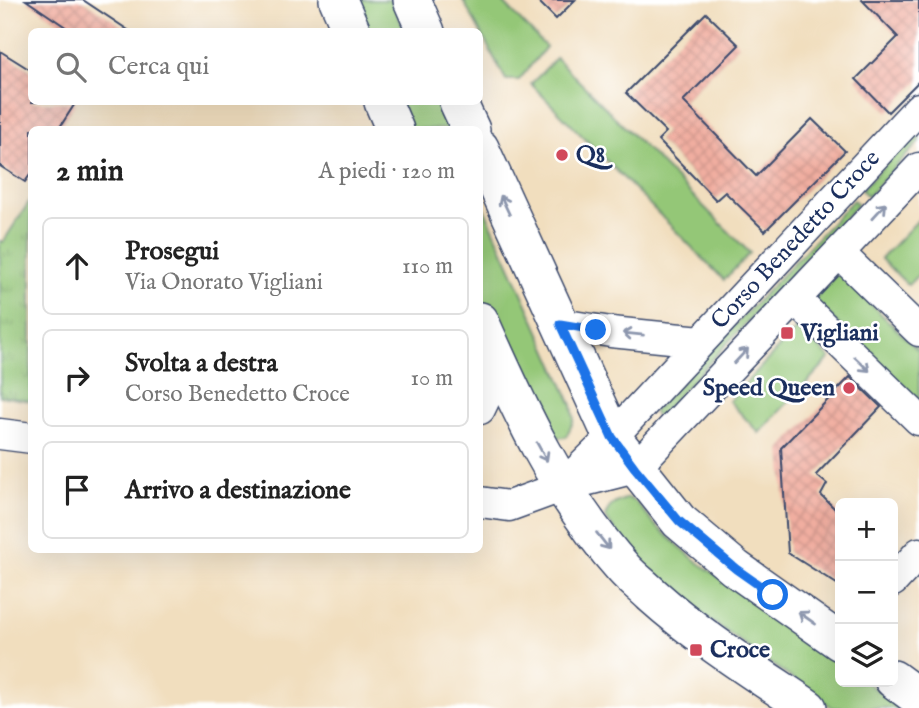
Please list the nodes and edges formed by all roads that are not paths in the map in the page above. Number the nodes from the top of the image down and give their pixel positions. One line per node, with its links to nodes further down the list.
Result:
1 (338, 0): 3 (main road)
2 (412, 0): 4 (main road)
3 (350, 28)
4 (424, 28)
5 (384, 105): 8 (main road)
6 (459, 105): 9 (main road)
7 (919, 108): 17 (street, Corso Benedetto Croce)
8 (393, 126)
9 (469, 126)
10 (483, 155): 14 (main road, one-way to 10)
11 (919, 168): 12 (street, Corso Benedetto Croce, one-way to 11)
12 (839, 253): 13 (street, Corso Benedetto Croce); 16 (street, Corso Benedetto Croce)
13 (795, 299): 20 (street, Corso Benedetto Croce, one-way to 20); 24 (street, Corso Benedetto Croce, one-way to 13)
14 (560, 324): 17 (street, Corso Benedetto Croce, one-way to 14); 22 (main road)
15 (483, 328): 18 (main road)
16 (919, 331)
17 (701, 341): 22 (street, Corso Benedetto Croce)
18 (500, 367): 19 (street); 25 (main road, one-way to 25)
19 (483, 403)
20 (919, 420)
21 (0, 434): 23 (street)
22 (612, 437): 24 (main road); 25 (street, Corso Benedetto Croce)
23 (28, 438)
24 (635, 468): 25 (street); 29 (main road, one-way to 24)
25 (561, 487): 26 (street); 32 (main road, one-way to 32)
26 (483, 502)
27 (919, 553): 28 (street)
28 (898, 576)
29 (835, 636)
30 (898, 683): 31 (main road)
31 (919, 698)
32 (808, 708)

